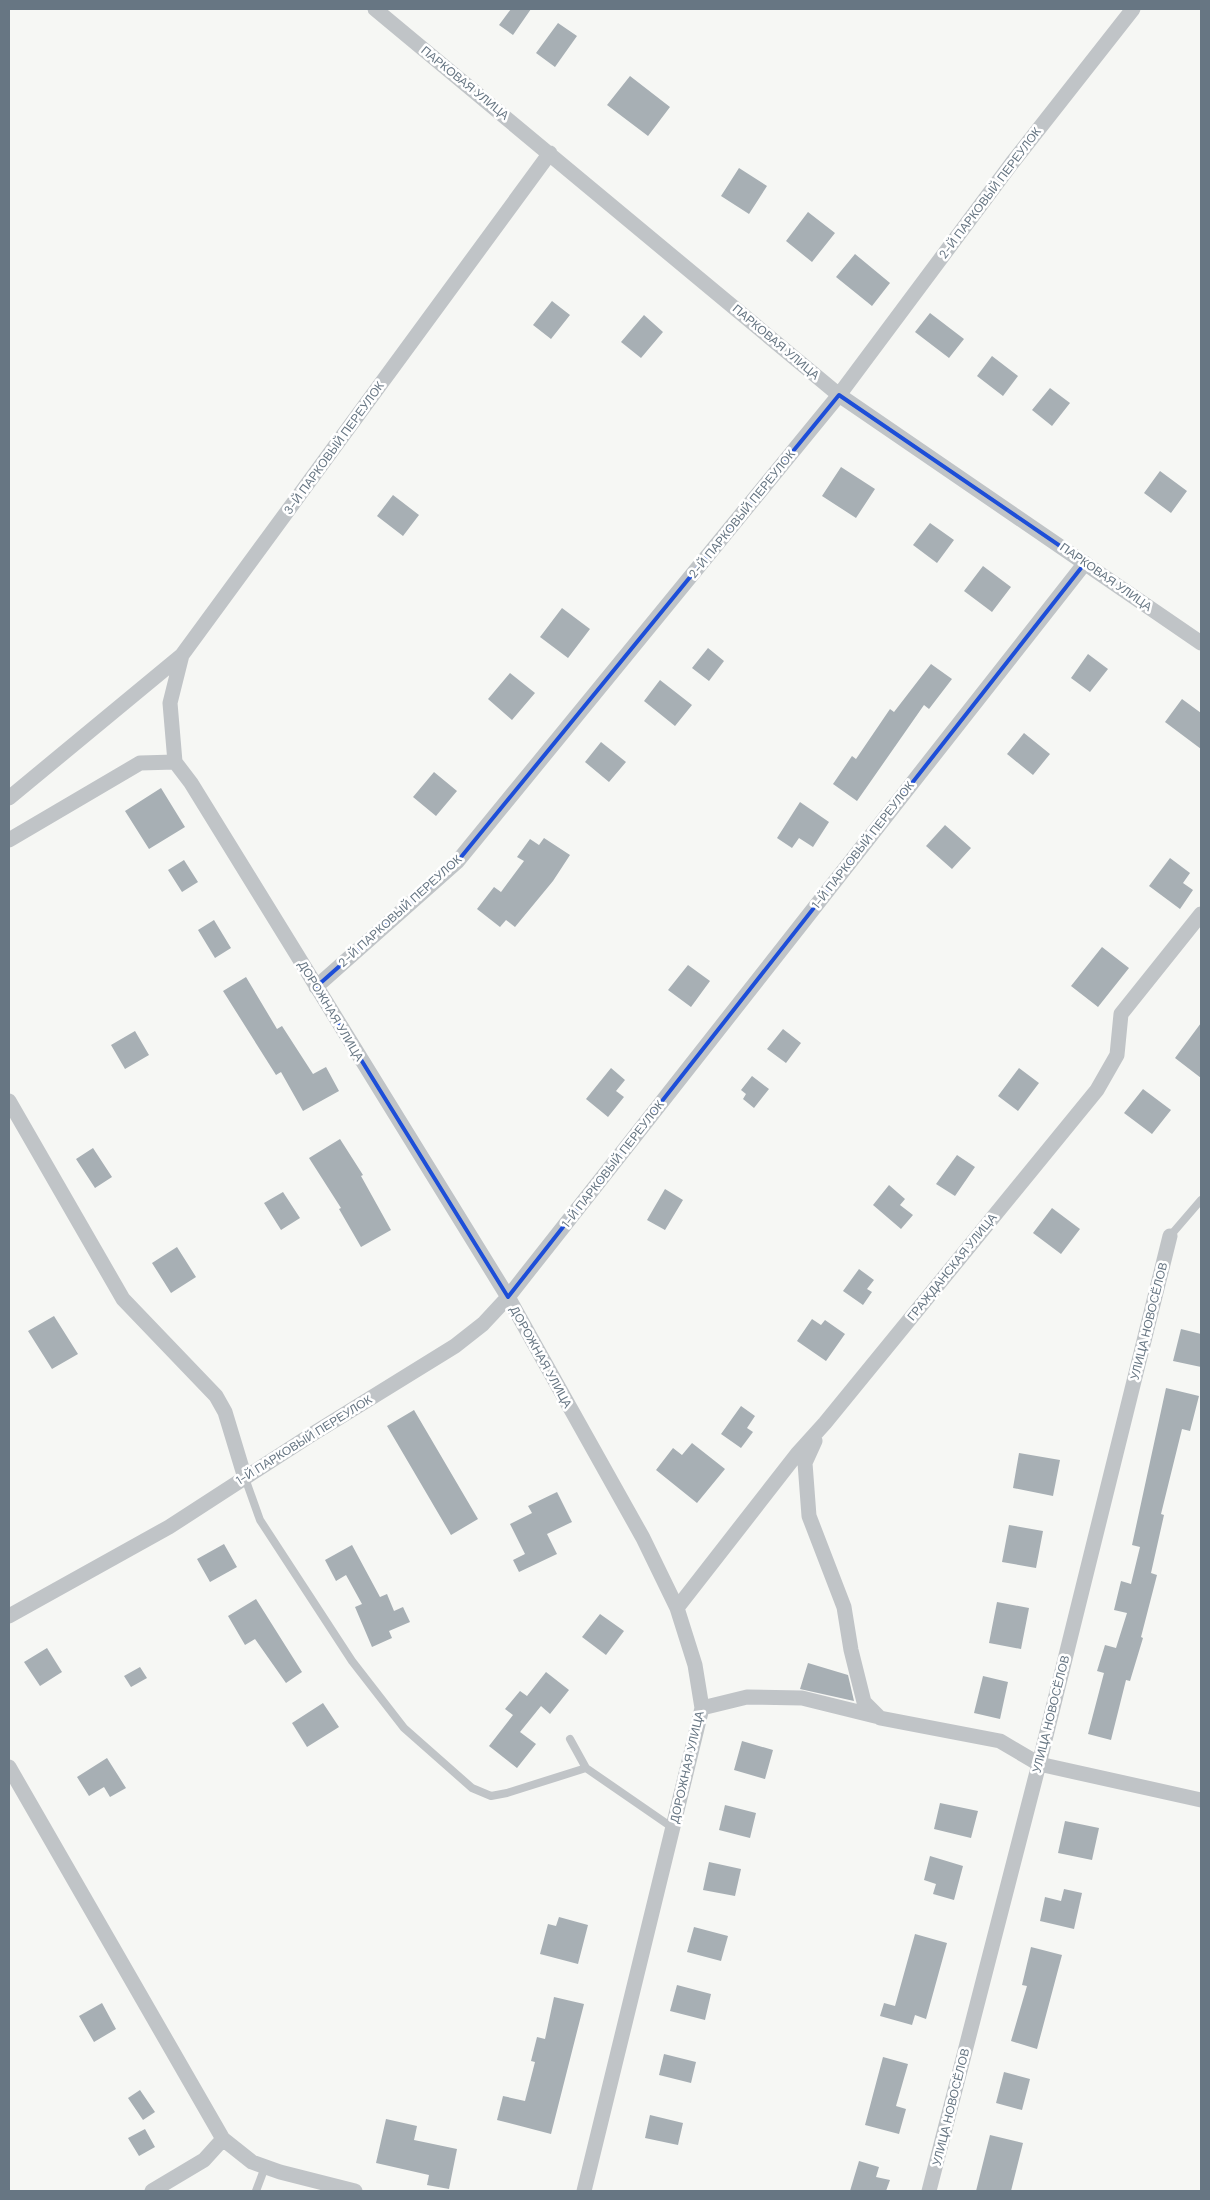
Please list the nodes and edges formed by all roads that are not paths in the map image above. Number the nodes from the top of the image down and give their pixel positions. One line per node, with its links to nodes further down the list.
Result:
1 (376, 9): 3 (street, ПАРКОВАЯ УЛИЦА)
2 (1133, 9): 4 (street, 2-Й ПАРКОВЫЙ ПЕРЕУЛОК)
3 (550, 153): 4 (street, ПАРКОВАЯ УЛИЦА); 7 (street, 3-Й ПАРКОВЫЙ ПЕРЕУЛОК)
4 (839, 395): 5 (street, ПАРКОВАЯ УЛИЦА); 12 (street, 2-Й ПАРКОВЫЙ ПЕРЕУЛОК)
5 (1085, 563): 6 (street, ПАРКОВАЯ УЛИЦА); 16 (street, 1-Й ПАРКОВЫЙ ПЕРЕУЛОК)
6 (1201, 643)
7 (182, 655): 8 (street, 3-Й ПАРКОВЫЙ ПЕРЕУЛОК); 9 (street)
8 (175, 762): 10 (street); 12 (street, ДОРОЖНАЯ УЛИЦА)
9 (9, 798)
10 (9, 840)
11 (1201, 914): 17 (street, ГРАЖДАНСКАЯ УЛИЦА)
12 (316, 987): 16 (street, ДОРОЖНАЯ УЛИЦА)
13 (9, 1102): 18 (street)
14 (1201, 1200): 15 (lane)
15 (1170, 1236): 24 (street, УЛИЦА НОВОСЁЛОВ)
16 (508, 1297): 18 (street, 1-Й ПАРКОВЫЙ ПЕРЕУЛОК); 19 (street, ДОРОЖНАЯ УЛИЦА)
17 (825, 1423): 19 (street, ГРАЖДАНСКАЯ УЛИЦА); 22 (street)
18 (245, 1478): 20 (street, 1-Й ПАРКОВЫЙ ПЕРЕУЛОК); 26 (lane)
19 (677, 1608): 21 (street, ДОРОЖНАЯ УЛИЦА)
20 (9, 1616)
21 (702, 1708): 22 (street); 28 (street, ДОРОЖНАЯ УЛИЦА)
22 (880, 1718): 24 (street)
23 (570, 1739): 26 (lane)
24 (1038, 1764): 27 (street); 35 (street, УЛИЦА НОВОСЁЛОВ)
25 (9, 1767): 29 (street)
26 (586, 1768): 28 (lane)
27 (1201, 1800)
28 (673, 1828): 34 (street, ДОРОЖНАЯ УЛИЦА)
29 (223, 2139): 30 (street); 31 (street)
30 (265, 2166): 32 (lane); 33 (street)
31 (152, 2191)
32 (256, 2191)
33 (355, 2191)
34 (584, 2191)
35 (929, 2191)

